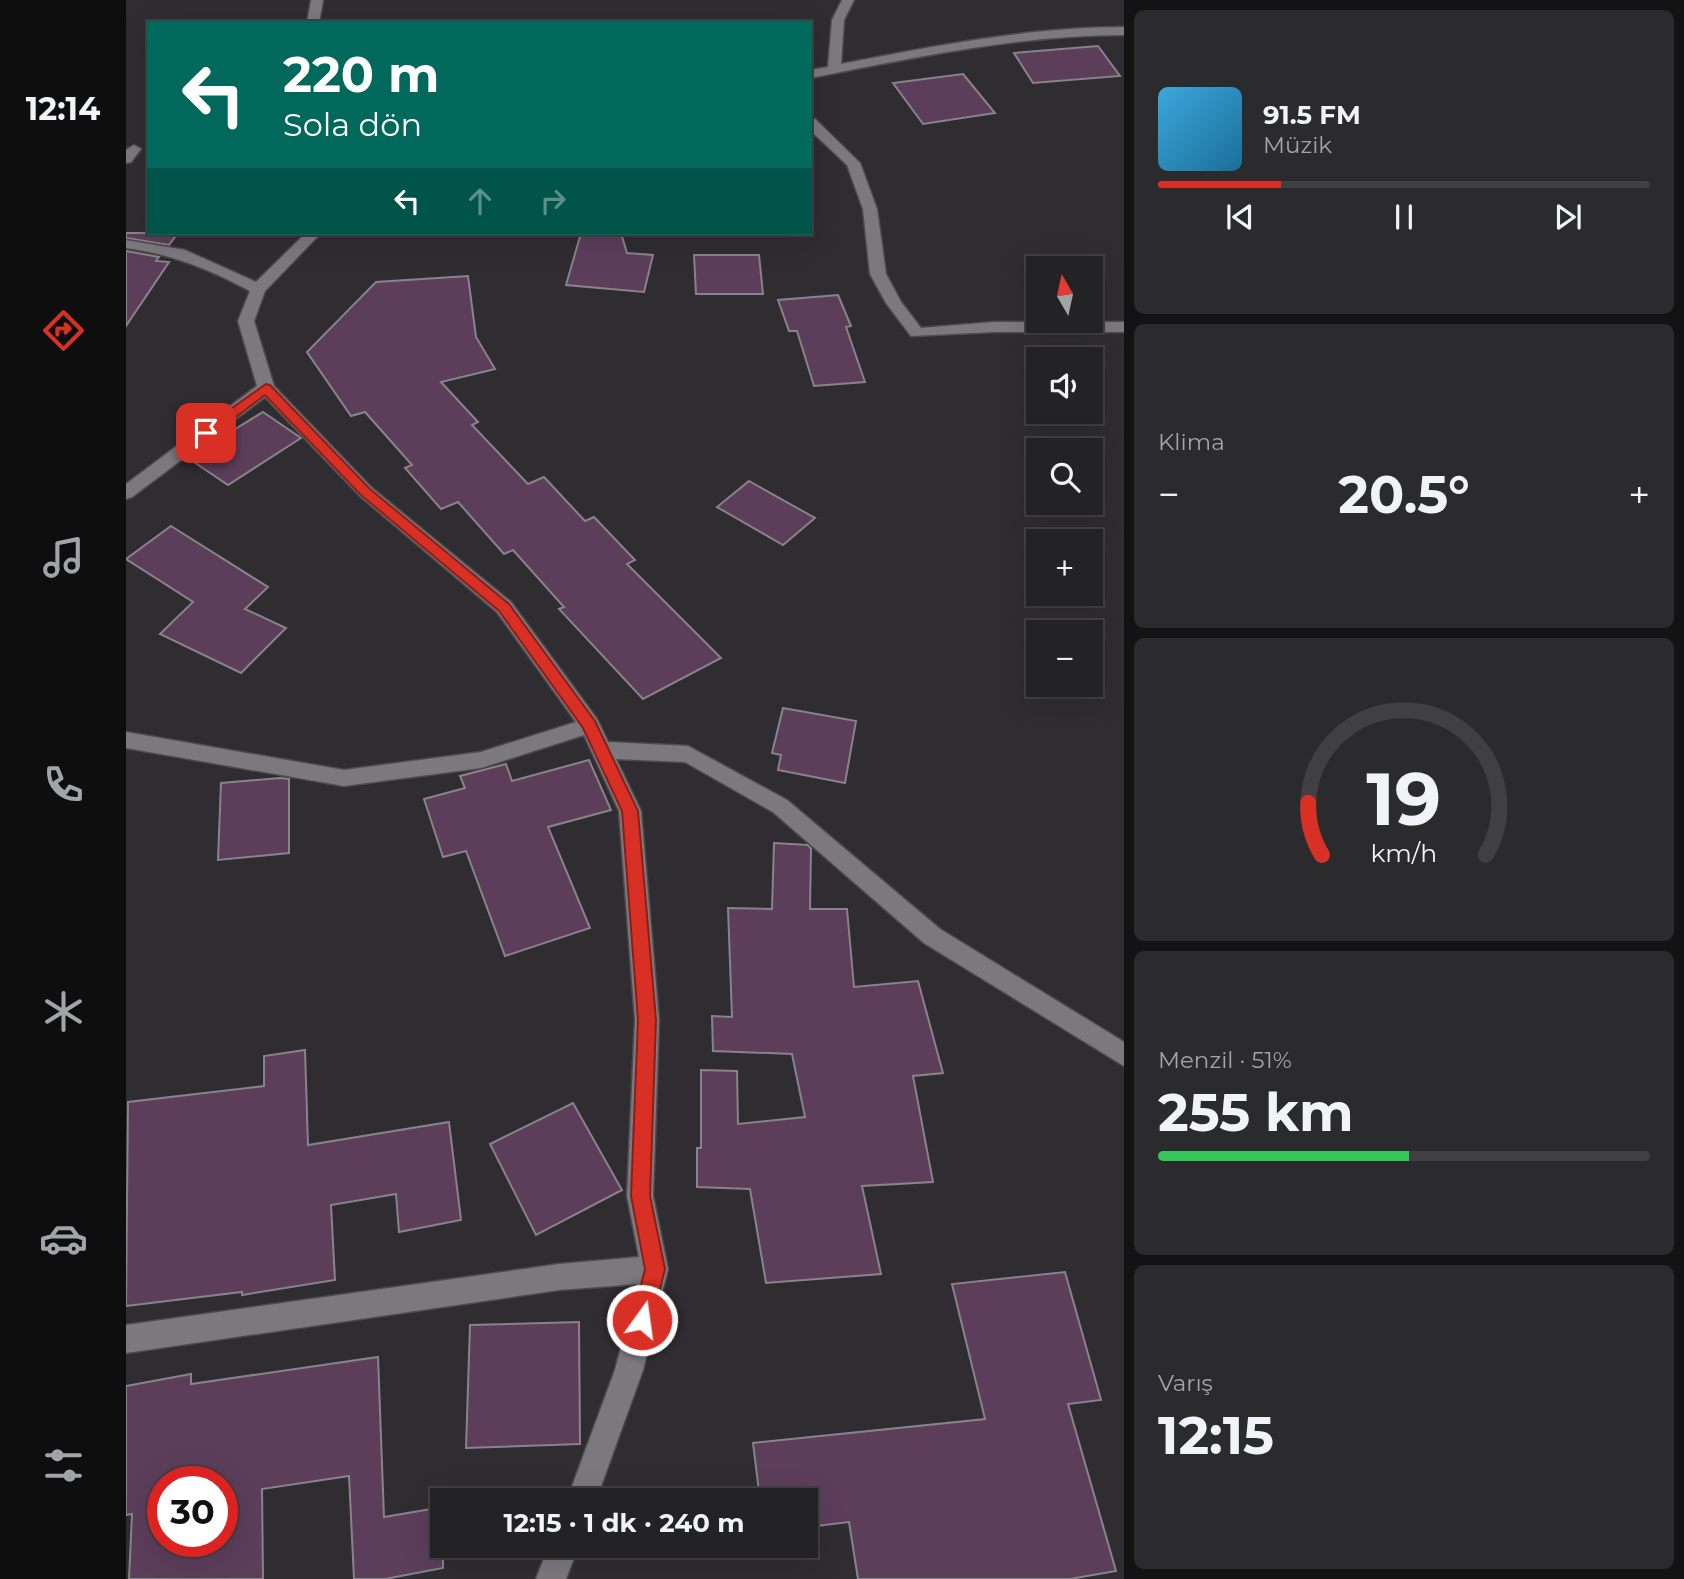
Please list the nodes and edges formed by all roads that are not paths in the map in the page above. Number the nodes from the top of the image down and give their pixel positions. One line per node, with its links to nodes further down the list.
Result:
1 (317, 0): 3 (street)
2 (848, 0): 5 (street)
3 (313, 21)
4 (1124, 32): 5 (street)
5 (834, 68): 6 (street)
6 (812, 74)
7 (812, 123): 11 (street)
8 (312, 235): 10 (street)
9 (126, 244): 10 (street)
10 (258, 289): 12 (street)
11 (1124, 327)
12 (266, 388): 13 (street); 14 (street)
13 (126, 493)
14 (590, 725): 15 (street); 16 (street)
15 (126, 740)
16 (601, 750): 17 (street); 18 (street)
17 (1124, 1055)
18 (655, 1269): 19 (street); 20 (street)
19 (126, 1339)
20 (585, 1488)
21 (559, 1558): 22 (street)
22 (551, 1579)

